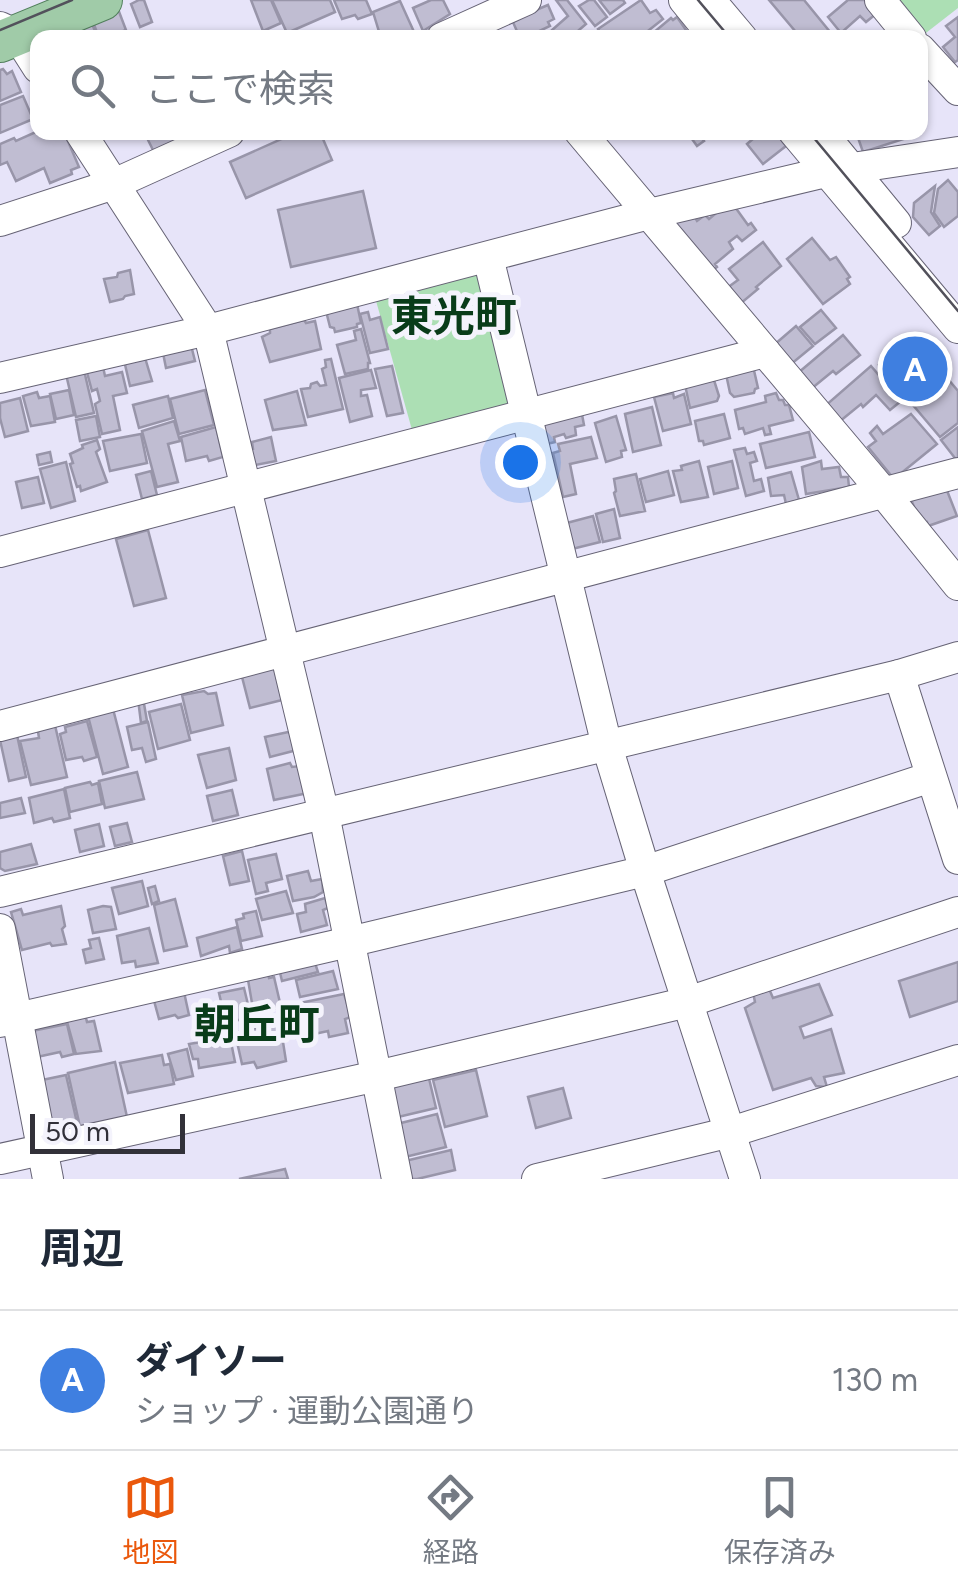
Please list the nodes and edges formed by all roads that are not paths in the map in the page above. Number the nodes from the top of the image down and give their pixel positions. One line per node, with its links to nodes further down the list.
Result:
1 (44, 0): 13 (main road)
2 (102, 0): 8 (main road)
3 (526, 0): 7 (street)
4 (684, 0): 10 (street)
5 (710, 0): 11 (street)
6 (880, 0): 12 (street)
7 (484, 19): 9 (street)
8 (30, 30)
9 (460, 30)
10 (708, 30)
11 (735, 30)
12 (904, 30)
13 (11, 38)
14 (928, 58): 15 (street)
15 (958, 90)
16 (85, 140): 23 (street)
17 (211, 140): 23 (street)
18 (587, 140): 24 (street)
19 (803, 140): 22 (street)
20 (825, 140): 22 (street)
21 (958, 152): 22 (street)
22 (839, 170): 24 (street); 27 (street); 28 (street)
23 (114, 184): 25 (street); 29 (street)
24 (649, 214): 26 (street); 30 (street)
25 (0, 220)
26 (488, 256): 29 (street); 32 (street)
27 (958, 297)
28 (958, 328)
29 (208, 330): 31 (street); 34 (street)
30 (765, 352): 32 (street); 35 (street)
31 (0, 378)
32 (526, 414): 34 (street); 37 (street)
33 (958, 474): 35 (street)
34 (246, 488): 36 (street); 39 (street)
35 (883, 492): 37 (street); 38 (street)
36 (0, 552)
37 (566, 576): 39 (street); 43 (street)
38 (958, 585)
39 (285, 650): 42 (street); 45 (street)
40 (958, 657): 41 (street)
41 (899, 675): 43 (street); 44 (street)
42 (0, 726)
43 (607, 746): 45 (street); 47 (street)
44 (930, 777): 46 (street); 47 (street)
45 (324, 814): 48 (street); 51 (street)
46 (958, 859)
47 (645, 871): 51 (street); 52 (street)
48 (0, 892)
49 (958, 912): 52 (street)
50 (0, 929): 53 (street)
51 (348, 942): 53 (street); 55 (street)
52 (688, 1002): 55 (street); 56 (street)
53 (9, 1020): 57 (street)
54 (958, 1060): 56 (street)
55 (377, 1076): 57 (street); 60 (street)
56 (731, 1132): 61 (street); 62 (street)
57 (42, 1148): 58 (street); 59 (street)
58 (0, 1159)
59 (48, 1179)
60 (397, 1179)
61 (537, 1179)
62 (745, 1179)

